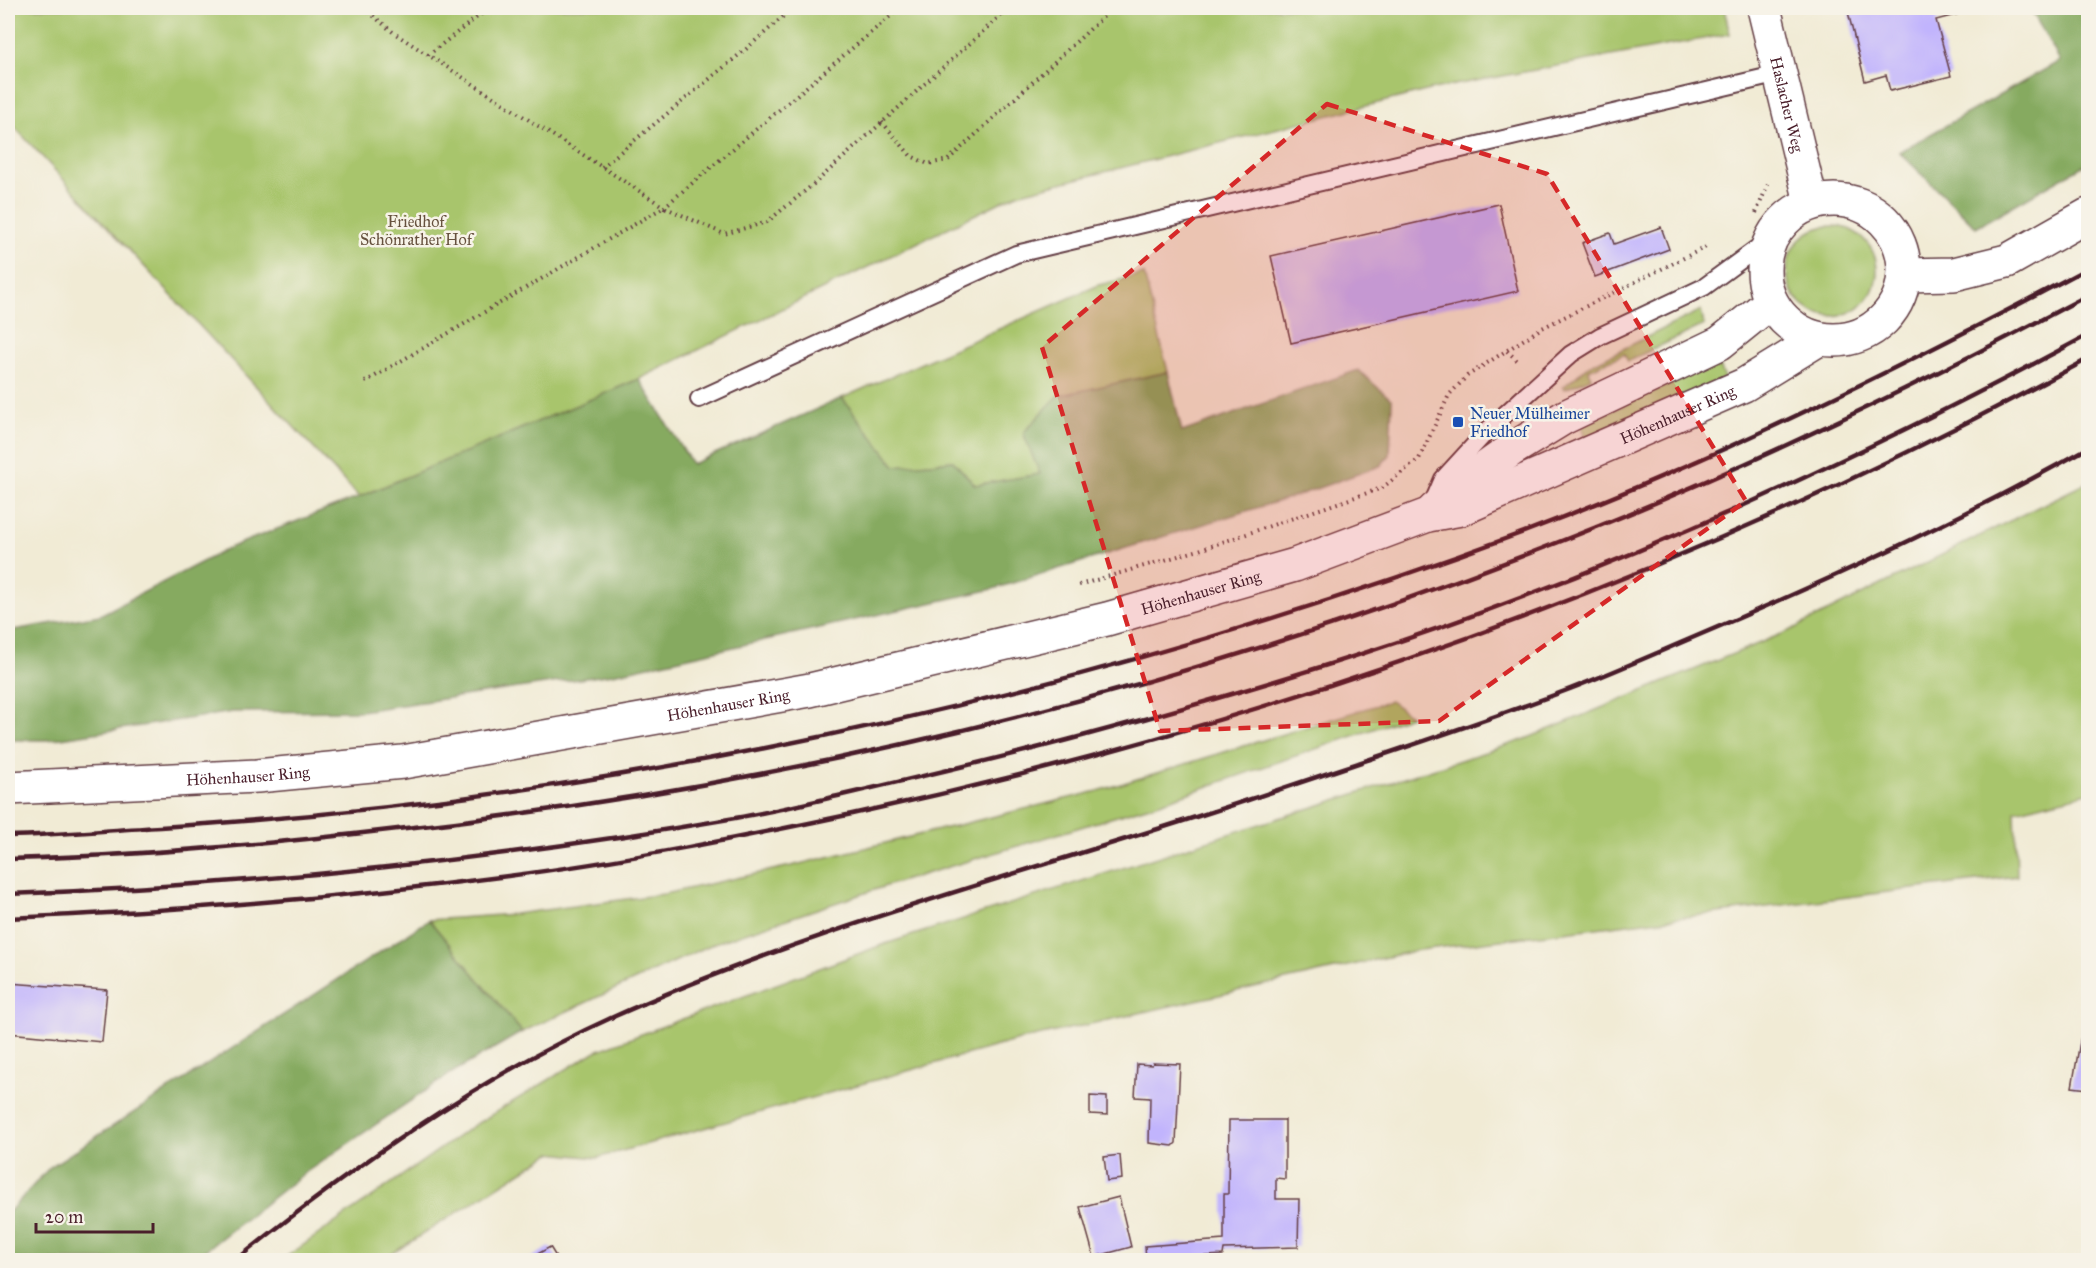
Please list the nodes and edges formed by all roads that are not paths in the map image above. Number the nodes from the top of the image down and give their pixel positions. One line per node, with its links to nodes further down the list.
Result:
1 (1764, 8): 2 (street, Haslacher Weg)
2 (1779, 74): 3 (street, Haslacher Weg); 9 (lane)
3 (1811, 202): 5 (street); 6 (street)
4 (2088, 215): 6 (street)
5 (1763, 226): 7 (street); 10 (lane)
6 (1904, 275): 8 (street)
7 (1771, 302): 8 (street); 10 (street, Höhenhauser Ring)
8 (1819, 339): 10 (street, Höhenhauser Ring)
9 (699, 399)
10 (1428, 515): 11 (street, Höhenhauser Ring)
11 (8, 788)

